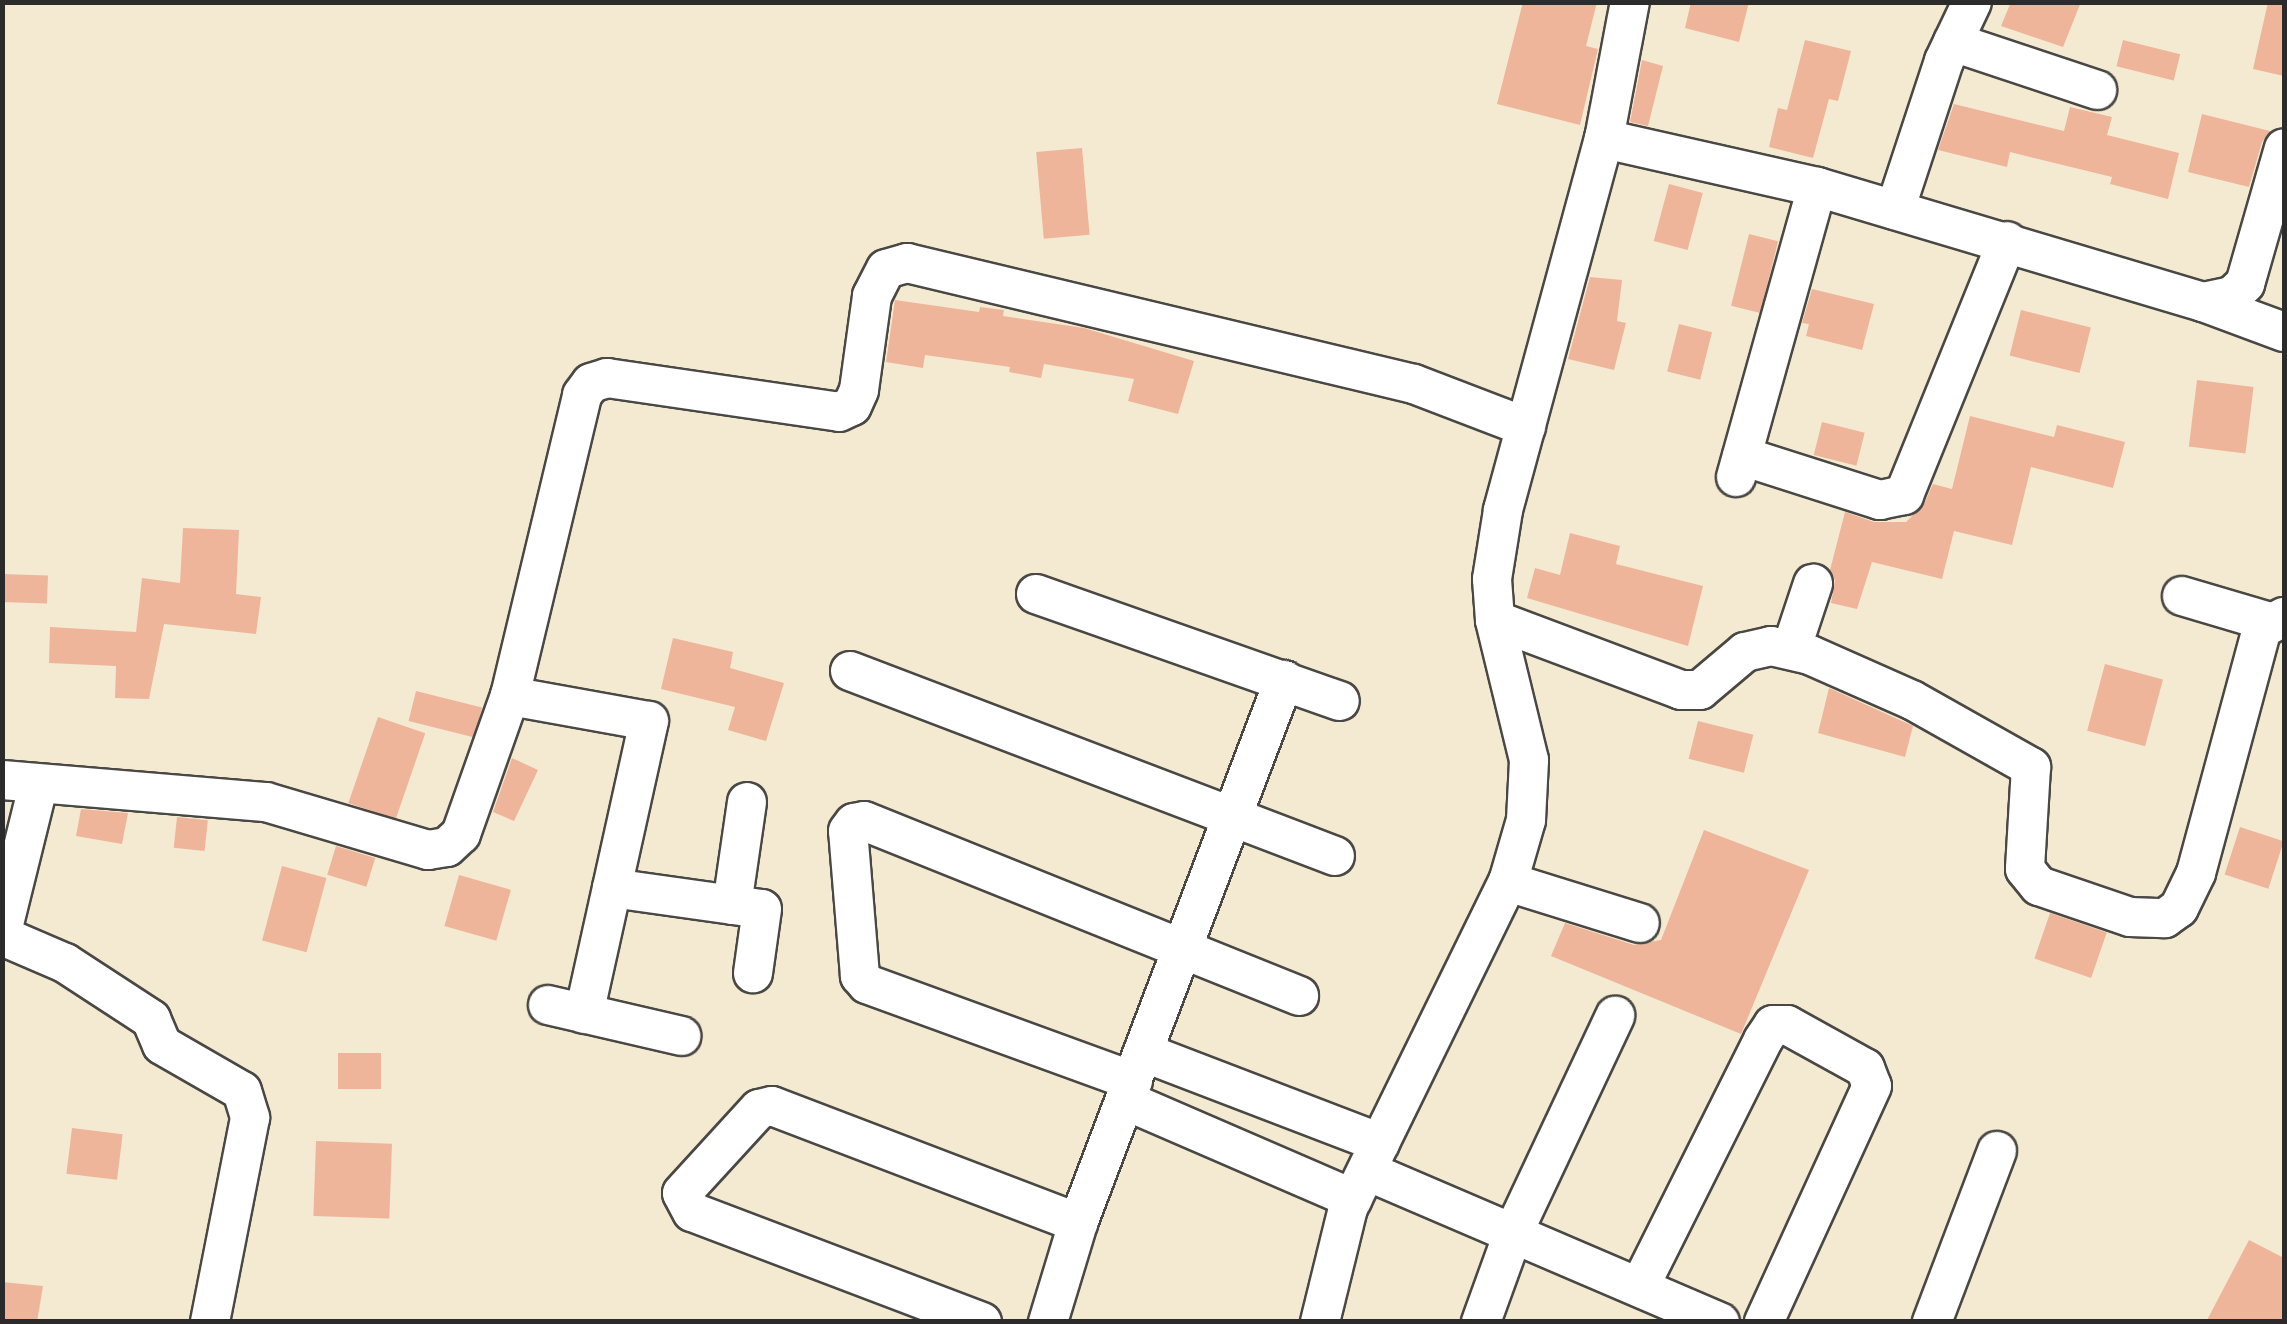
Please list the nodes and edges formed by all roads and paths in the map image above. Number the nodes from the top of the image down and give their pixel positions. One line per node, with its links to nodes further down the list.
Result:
1 (1630, 2): 5 (street)
2 (1972, 2): 3 (street)
3 (1953, 42): 4 (street); 8 (street)
4 (2098, 90)
5 (1604, 138): 7 (street); 12 (street)
6 (2284, 148): 10 (street)
7 (1816, 186): 8 (street); 9 (street)
8 (1896, 210): 9 (street)
9 (2006, 241): 10 (street)
10 (2203, 302): 11 (street)
11 (2284, 332)
12 (1526, 427): 16 (street); 21 (street)
13 (1813, 584): 18 (street)
14 (1036, 594): 20 (street)
15 (2182, 596): 17 (street)
16 (1494, 620): 18 (street); 27 (street)
17 (2277, 620): 18 (street)
18 (1791, 650)
19 (850, 671): 25 (street)
20 (1284, 680): 22 (street); 25 (street)
21 (510, 696): 23 (street); 28 (street)
22 (1340, 702)
23 (20, 783): 31 (street)
24 (747, 802): 29 (street)
25 (1232, 815): 26 (street); 32 (street)
26 (1335, 856)
27 (1508, 882): 30 (street); 39 (street)
28 (612, 888): 29 (street); 36 (street)
29 (732, 905): 33 (street)
30 (1640, 923)
31 (2, 934): 43 (street)
32 (1182, 950): 34 (street); 37 (street); 37 (street)
33 (753, 973)
34 (1299, 996)
35 (1615, 1016): 41 (street)
36 (681, 1036)
37 (1134, 1078): 39 (street); 39 (street); 40 (street)
38 (1997, 1151): 50 (street)
39 (1367, 1171): 41 (street); 46 (street)
40 (1078, 1222): 44 (street); 45 (street)
41 (1514, 1232): 42 (street); 47 (street)
42 (1640, 1286): 48 (street); 49 (street)
43 (210, 1322)
44 (982, 1322)
45 (1048, 1322)
46 (1320, 1322)
47 (1481, 1322)
48 (1720, 1322)
49 (1764, 1322)
50 (1932, 1322)

